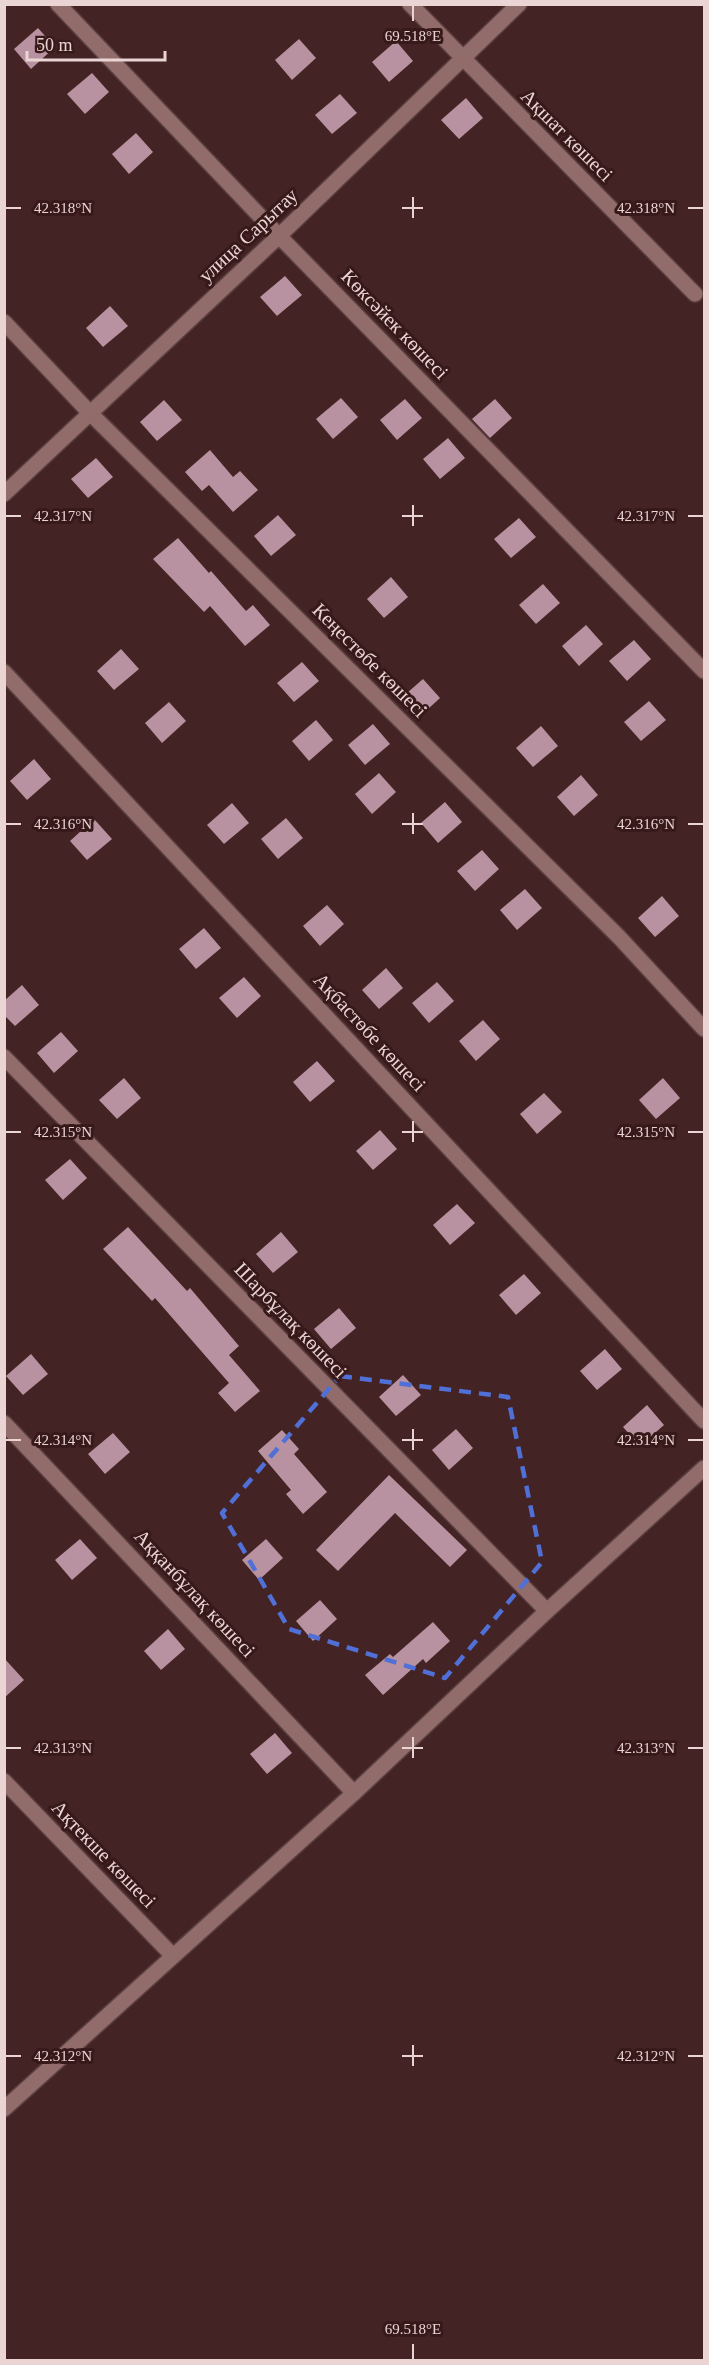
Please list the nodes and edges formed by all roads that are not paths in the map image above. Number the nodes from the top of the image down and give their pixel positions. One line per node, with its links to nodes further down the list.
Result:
1 (58, 4): 5 (street, Көксәйек көшесі)
2 (410, 4): 4 (street, Ақшат көшесі)
3 (519, 4): 4 (street, улица Сарытау)
4 (463, 59): 5 (street, улица Сарытау); 6 (street, Ақшат көшесі)
5 (279, 236): 8 (street, улица Сарытау); 10 (street, Көксәйек көшесі)
6 (695, 294)
7 (4, 322): 8 (street, Кеңестөбе көшесі)
8 (89, 412): 9 (street, улица Сарытау); 12 (street, Кеңестөбе көшесі)
9 (4, 494)
10 (705, 671)
11 (4, 672): 14 (street, Ақбастөбе көшесі)
12 (705, 1029)
13 (4, 1057): 17 (street, Шарбұлақ көшесі)
14 (705, 1421)
15 (4, 1423): 19 (street, Аққанбұлақ көшесі)
16 (705, 1468): 17 (street)
17 (546, 1611): 19 (street)
18 (4, 1781): 20 (street, Ақтекше көшесі)
19 (354, 1793): 20 (street)
20 (174, 1956): 21 (street)
21 (4, 2109)

